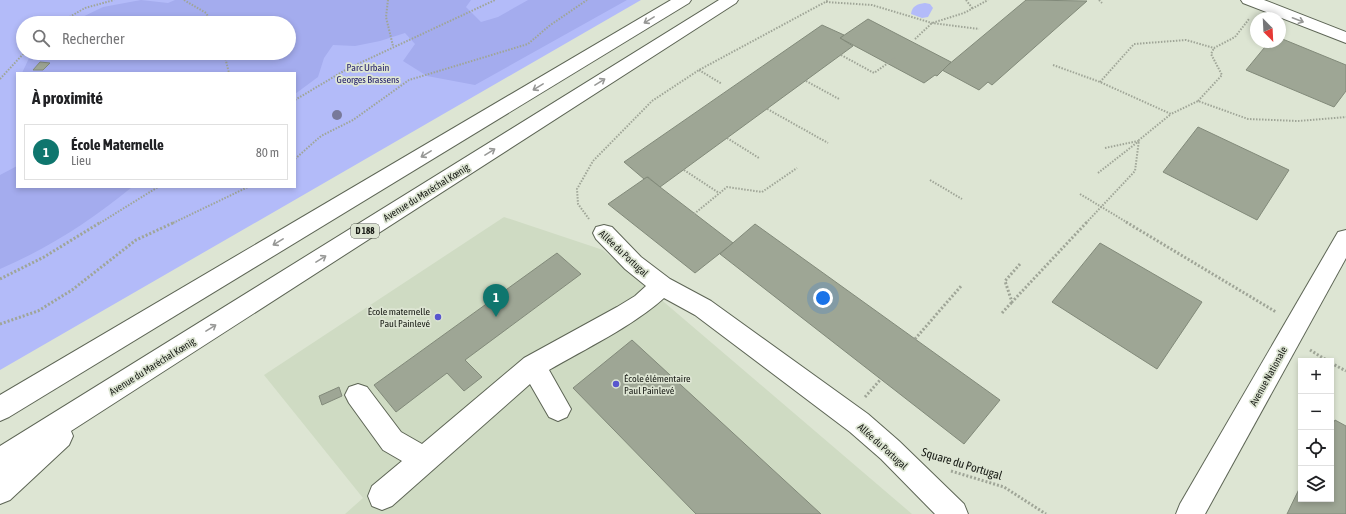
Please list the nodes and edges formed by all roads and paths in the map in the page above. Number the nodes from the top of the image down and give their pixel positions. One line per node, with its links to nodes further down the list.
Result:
1 (114, 0): 16 (path)
2 (184, 0): 17 (path)
3 (388, 0): 22 (path)
4 (495, 0): 22 (path)
5 (587, 0): 45 (path)
6 (683, 0): 74 (main road, one-way to 74)
7 (730, 0): 73 (main road, Avenue du Maréchal Kœnig / D 188, one-way to 7)
8 (829, 0): 12 (path, Allée du Portugal)
9 (966, 0): 15 (path)
10 (988, 0): 15 (path)
11 (1100, 0): 14 (path)
12 (826, 2): 18 (path); 29 (path, Allée du Portugal)
13 (1254, 2): 20 (main road, one-way to 20); 23 (path)
14 (1102, 3)
15 (973, 9): 18 (path)
16 (71, 16)
17 (207, 16)
18 (932, 23): 19 (path); 21 (path)
19 (979, 29)
20 (1346, 38)
21 (915, 39)
22 (393, 46): 35 (path)
23 (1214, 48): 33 (path); 37 (path)
24 (841, 55): 25 (path)
25 (895, 58)
26 (18, 60): 31 (path)
27 (225, 60): 30 (path)
28 (1053, 65): 33 (path)
29 (699, 70): 34 (path); 58 (path, Allée du Portugal)
30 (228, 72)
31 (0, 79)
32 (806, 81): 36 (path)
33 (1100, 82): 39 (path)
34 (722, 84)
35 (296, 99)
36 (839, 99)
37 (1198, 101): 39 (path); 40 (path)
38 (762, 106): 43 (path)
39 (1171, 114): 42 (path)
40 (1346, 118)
41 (726, 138): 46 (path)
42 (1139, 140): 44 (path); 49 (path); 56 (path)
43 (828, 143)
44 (1105, 148)
45 (296, 158)
46 (759, 158)
47 (797, 168): 53 (path)
48 (684, 170): 53 (path)
49 (1098, 173)
50 (930, 180): 55 (path)
51 (156, 188): 61 (path)
52 (246, 188): 66 (path)
53 (719, 193): 57 (path)
54 (1080, 194): 56 (path)
55 (962, 199)
56 (1100, 207): 64 (path); 67 (path)
57 (694, 214)
58 (604, 234): 63 (main road, Allée du Portugal)
59 (1346, 238): 67 (main road, Avenue Nationale)
60 (1020, 264): 64 (path)
61 (0, 279)
62 (962, 285): 68 (path)
63 (662, 286): 70 (main road); 81 (main road, Allée du Portugal)
64 (1012, 302): 65 (path)
65 (1002, 313)
66 (0, 324)
67 (1297, 324): 83 (main road, Avenue Nationale)
68 (915, 339)
69 (1334, 365): 71 (path)
70 (533, 366): 75 (main road); 76 (main road)
71 (1346, 371)
72 (358, 395): 76 (main road)
73 (87, 407): 77 (main road, Avenue du Maréchal Kœnig / D 188); 79 (main road)
74 (0, 409)
75 (558, 409)
76 (424, 460): 80 (main road)
77 (0, 461)
78 (948, 471): 82 (path, Square du Portugal)
79 (0, 490)
80 (382, 496)
81 (954, 514)
82 (1046, 514)
83 (1190, 514)

